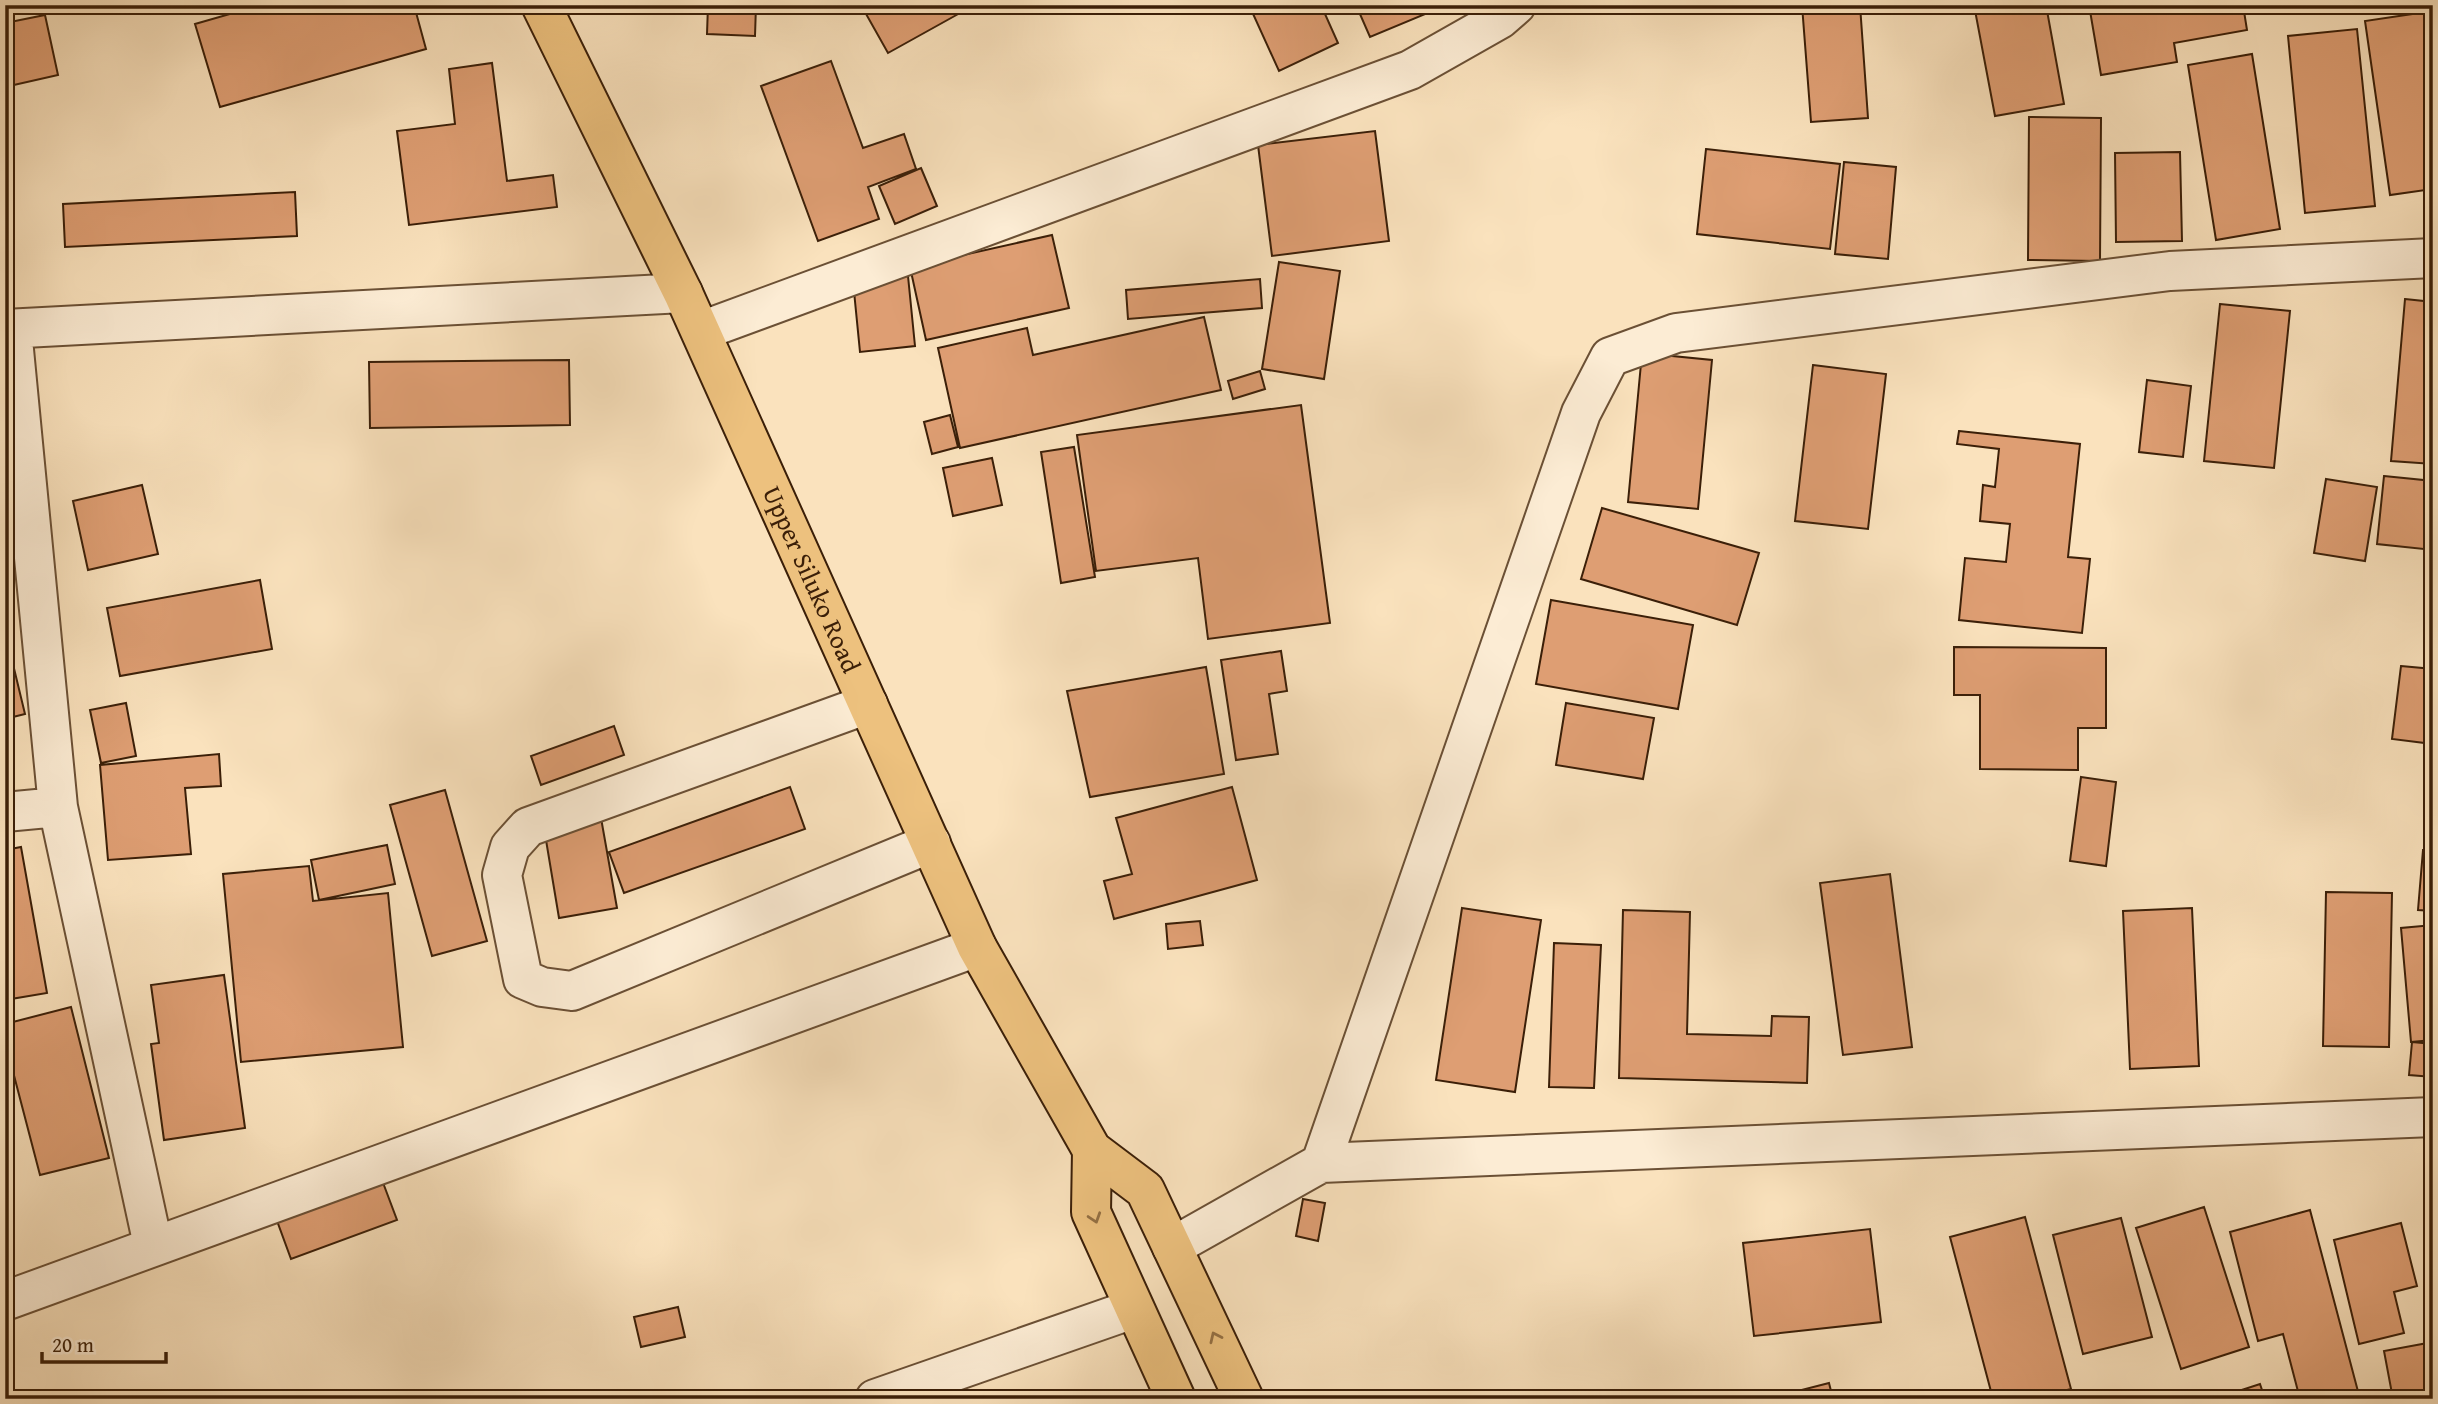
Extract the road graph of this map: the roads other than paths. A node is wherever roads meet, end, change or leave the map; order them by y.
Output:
1 (541, 5) edge
2 (1516, 5) edge
3 (2433, 258) edge
4 (683, 293) junction
5 (9, 329) edge
6 (701, 331) junction
7 (868, 704) junction
8 (58, 807) junction
9 (5, 812) edge
10 (931, 843) junction
11 (977, 947) junction
12 (2433, 1117) edge
13 (1092, 1150) junction
14 (1321, 1163) junction
15 (153, 1245) junction
16 (1172, 1247) junction
17 (5, 1301) edge
18 (1133, 1309) junction
19 (875, 1399) edge
20 (1177, 1399) edge
21 (1244, 1399) edge

1 - 4 main road, Upper Siluko Road
2 - 6 street
3 - 14 street
4 - 5 street
4 - 6 main road, Upper Siluko Road
5 - 8 street
6 - 7 main road, Upper Siluko Road
7 - 10 main road, Upper Siluko Road
7 - 10 street
8 - 9 street
8 - 15 street
10 - 11 main road, Upper Siluko Road
11 - 13 main road, Upper Siluko Road
11 - 15 street
12 - 14 street
13 - 16 main road, Upper Siluko Road
13 -> 18 main road
14 - 16 street
15 - 17 street
21 -> 16 main road, Upper Siluko Road
18 - 19 street
18 - 20 main road

